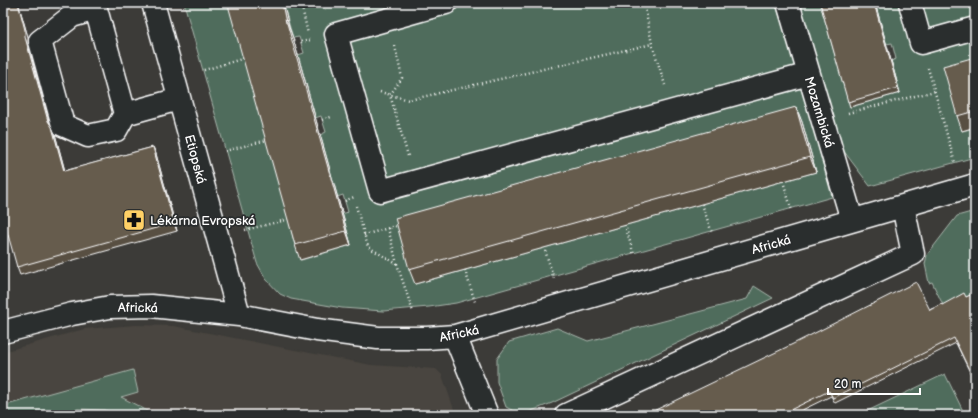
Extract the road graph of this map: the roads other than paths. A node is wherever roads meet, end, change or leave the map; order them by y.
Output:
1 (153, 3) edge
2 (446, 3) edge
3 (788, 3) edge
4 (910, 3) edge
5 (975, 28) edge
6 (809, 74) junction
7 (180, 99) junction
8 (125, 114) junction
9 (969, 187) edge
10 (903, 206) junction
11 (852, 220) junction
12 (239, 315) junction
13 (3, 332) edge
14 (455, 336) junction
15 (487, 415) edge
16 (566, 415) edge

1 - 7 street, Etiopská
2 - 6 street
3 - 6 street, Mozambická
4 - 5 street
6 - 11 street, Mozambická
7 - 8 street
7 - 12 street, Etiopská
8 - 8 street
9 - 10 street, Africká
10 - 11 street, Africká
10 - 16 street
11 - 14 street, Africká
12 - 13 street, Africká
12 - 14 street, Africká
14 - 15 street

